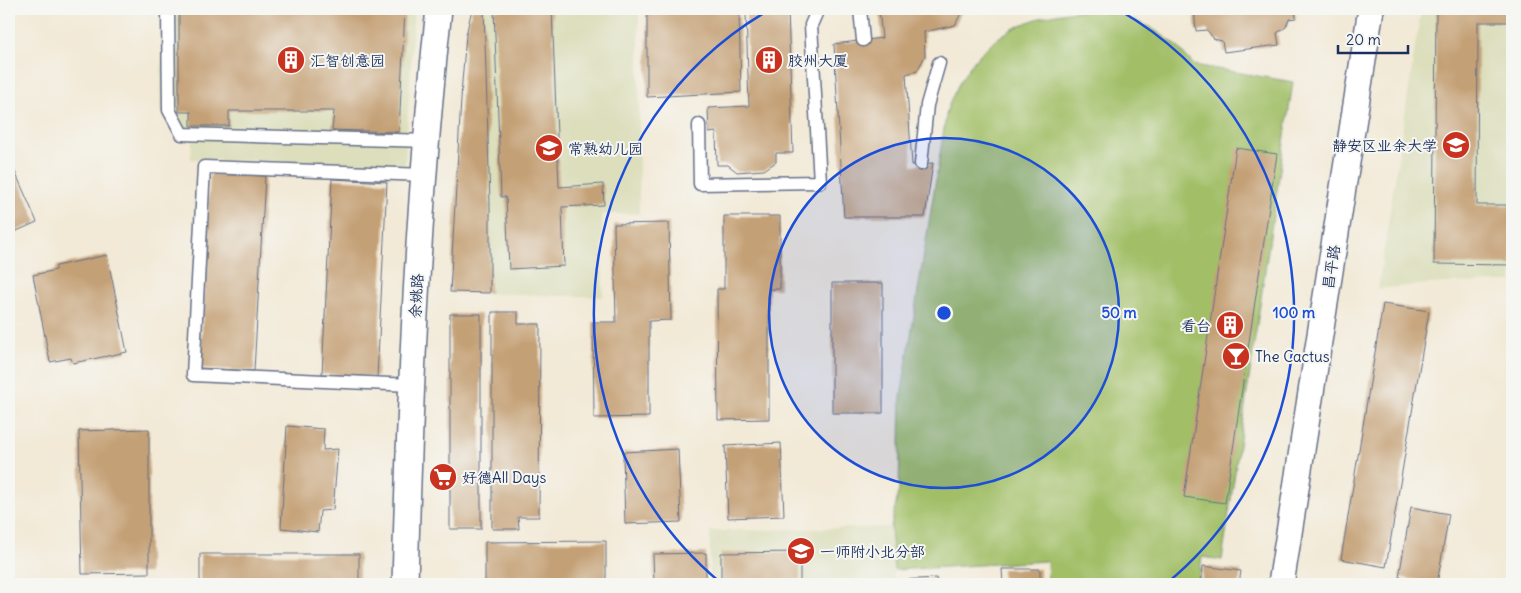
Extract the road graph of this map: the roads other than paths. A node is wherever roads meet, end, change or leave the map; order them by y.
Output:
1 (168, 9) edge
2 (439, 9) edge
3 (818, 9) edge
4 (860, 9) edge
5 (1371, 9) edge
6 (863, 40) dead end
7 (939, 63) dead end
8 (699, 126) dead end
9 (428, 141) junction
10 (922, 164) dead end
11 (425, 175) junction
12 (411, 386) junction
13 (405, 584) edge
14 (1281, 584) edge

1 - 9 lane
2 - 9 street, 余姚路
3 - 8 lane
4 - 6 lane
5 - 14 street, 昌平路
7 - 10 lane
9 - 11 street, 余姚路
11 - 12 street, 余姚路
11 - 12 lane
12 - 13 street, 余姚路

